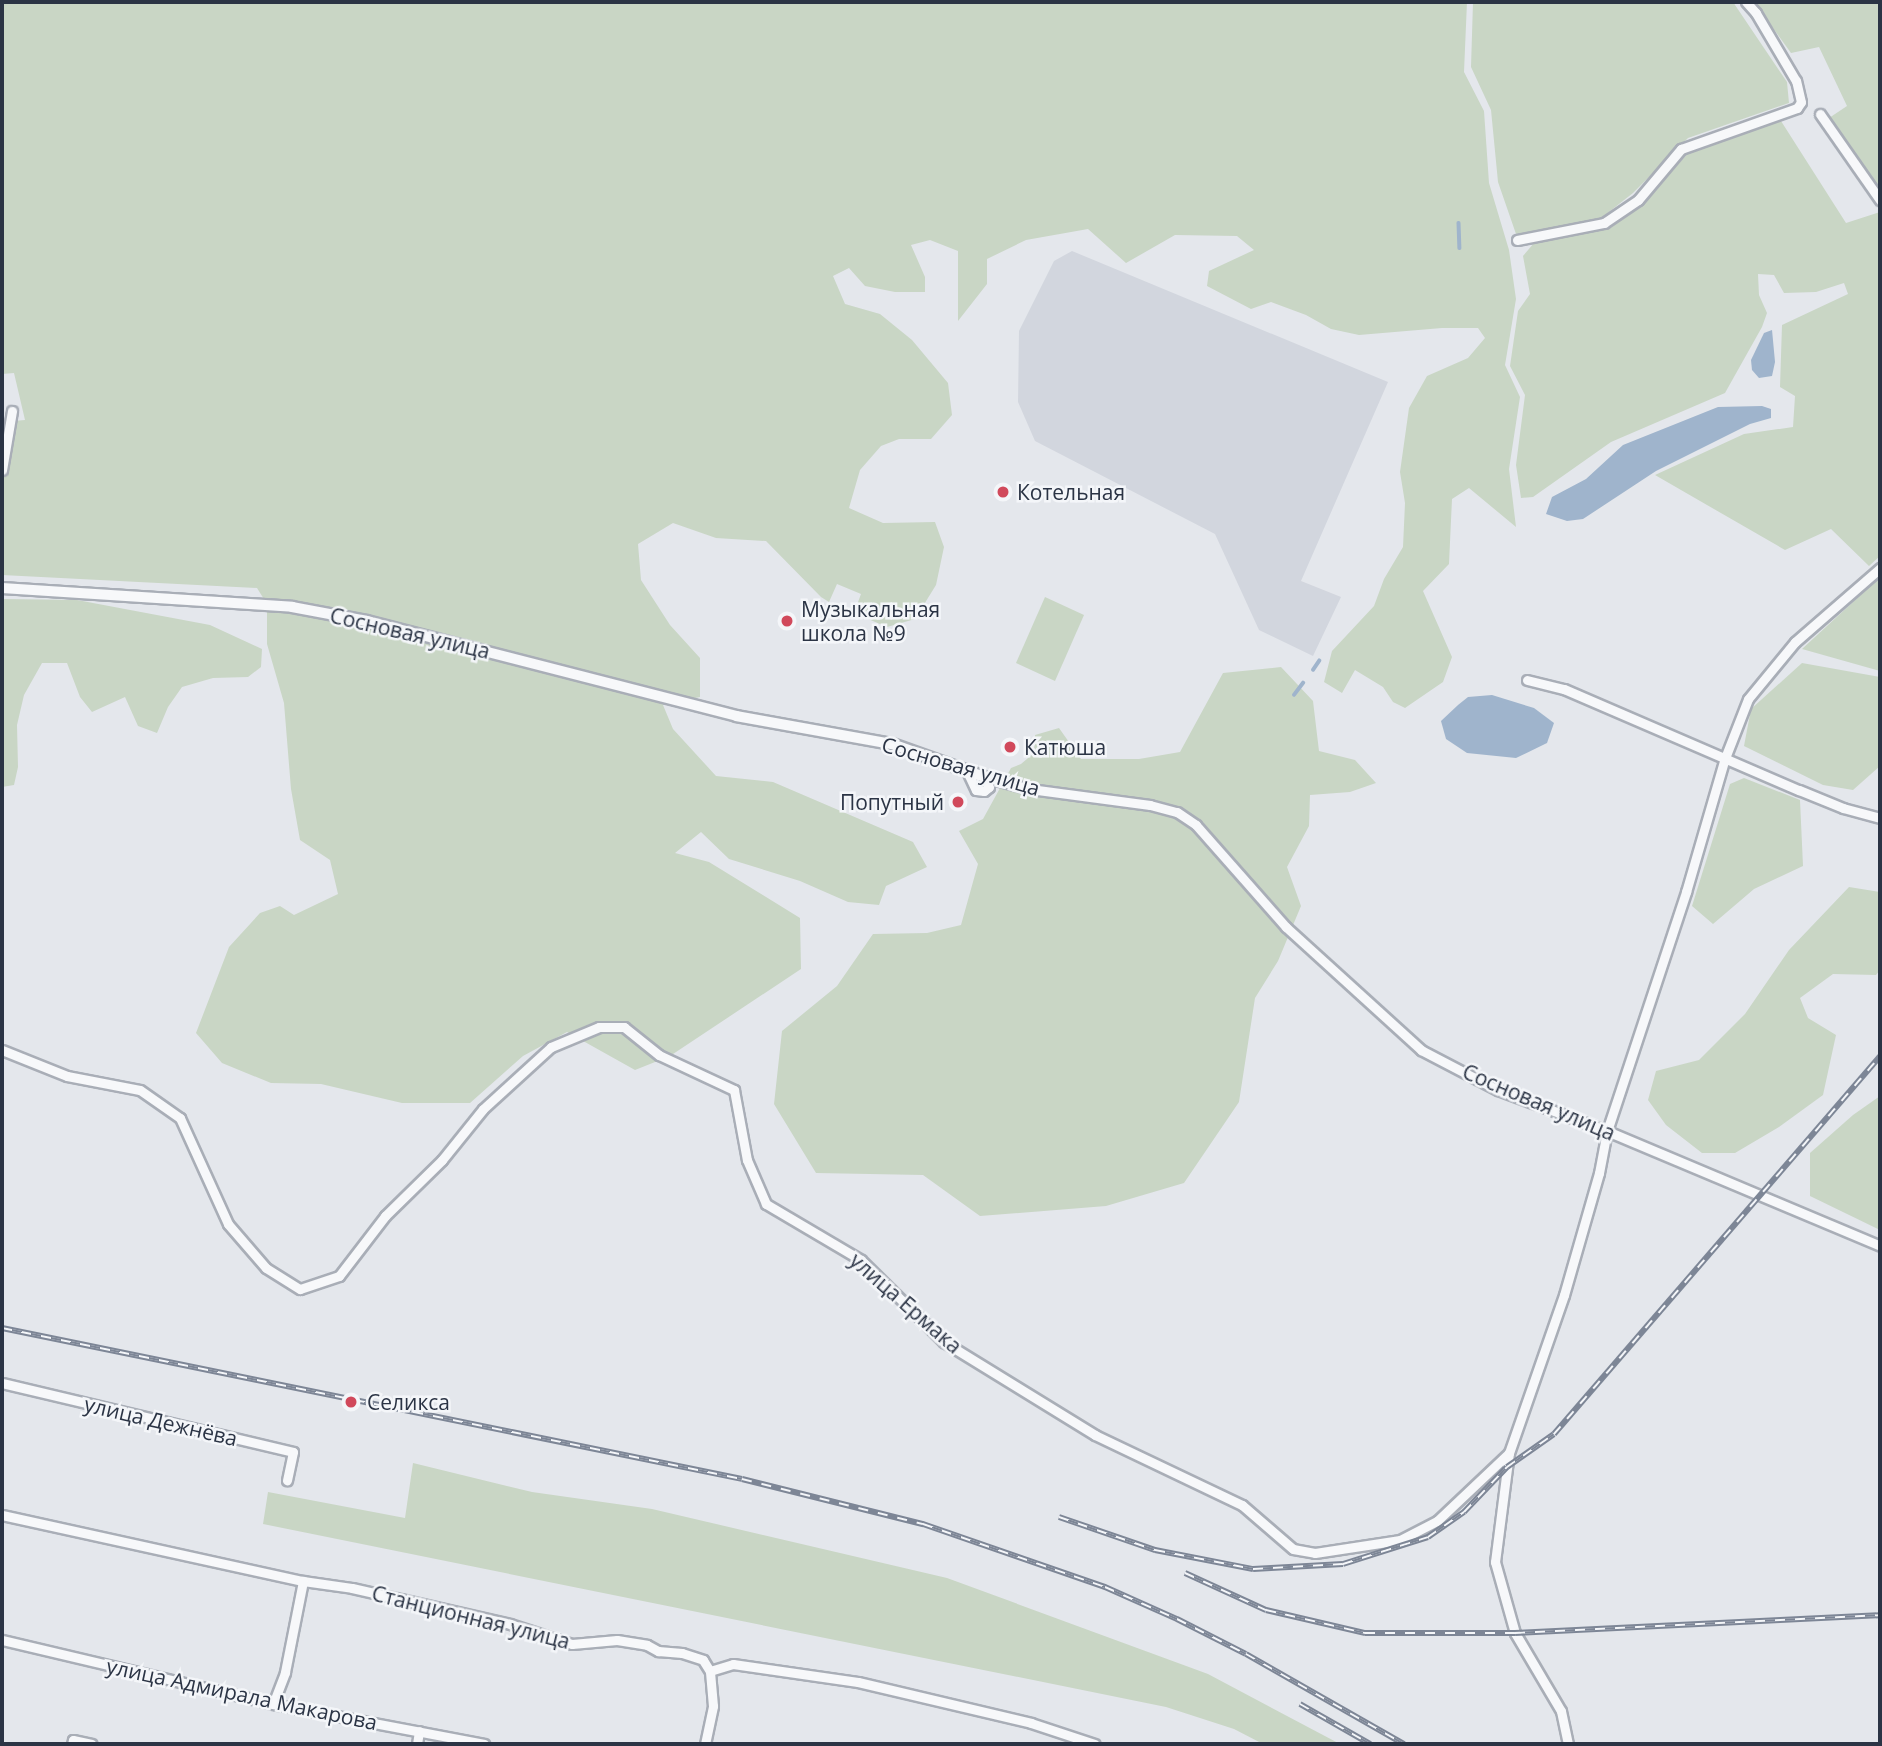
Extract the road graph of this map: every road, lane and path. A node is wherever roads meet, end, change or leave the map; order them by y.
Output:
1 (1745, 2) edge
2 (1819, 114) dead end
3 (1880, 200) edge
4 (1517, 240) dead end
5 (12, 411) dead end
6 (2, 470) edge
7 (1880, 568) edge
8 (2, 588) edge
9 (1527, 680) dead end
10 (1725, 758) junction
11 (984, 776) joint
12 (1880, 818) edge
13 (2, 1050) edge
14 (1607, 1131) junction
15 (1880, 1246) edge
16 (2, 1383) edge
17 (1509, 1452) junction
18 (287, 1480) dead end
19 (2, 1515) edge
20 (303, 1581) junction
21 (2, 1640) edge
22 (710, 1671) junction
23 (273, 1704) junction
24 (419, 1731) junction
25 (72, 1744) edge
26 (92, 1744) edge
27 (417, 1744) edge
28 (484, 1744) edge
29 (705, 1744) edge
30 (1095, 1744) edge
31 (1568, 1744) edge

1 - 4 street
2 - 3 street
5 - 6 street
7 - 10 street
8 - 11 street, Сосновая улица
9 - 10 street
10 - 12 street
10 - 14 street
11 - 14 street, Сосновая улица
13 - 17 street, улица Ермака
14 - 15 street, Сосновая улица
14 - 17 street
16 - 18 street, улица Дежнёва
17 - 31 street
19 - 20 street, Станционная улица
20 - 22 street, Станционная улица
20 - 23 street
21 - 23 street, улица Адмирала Макарова
22 - 29 street
22 - 30 street
23 - 24 street, улица Адмирала Макарова
24 - 27 street
24 - 28 street, улица Адмирала Макарова
25 - 26 street

